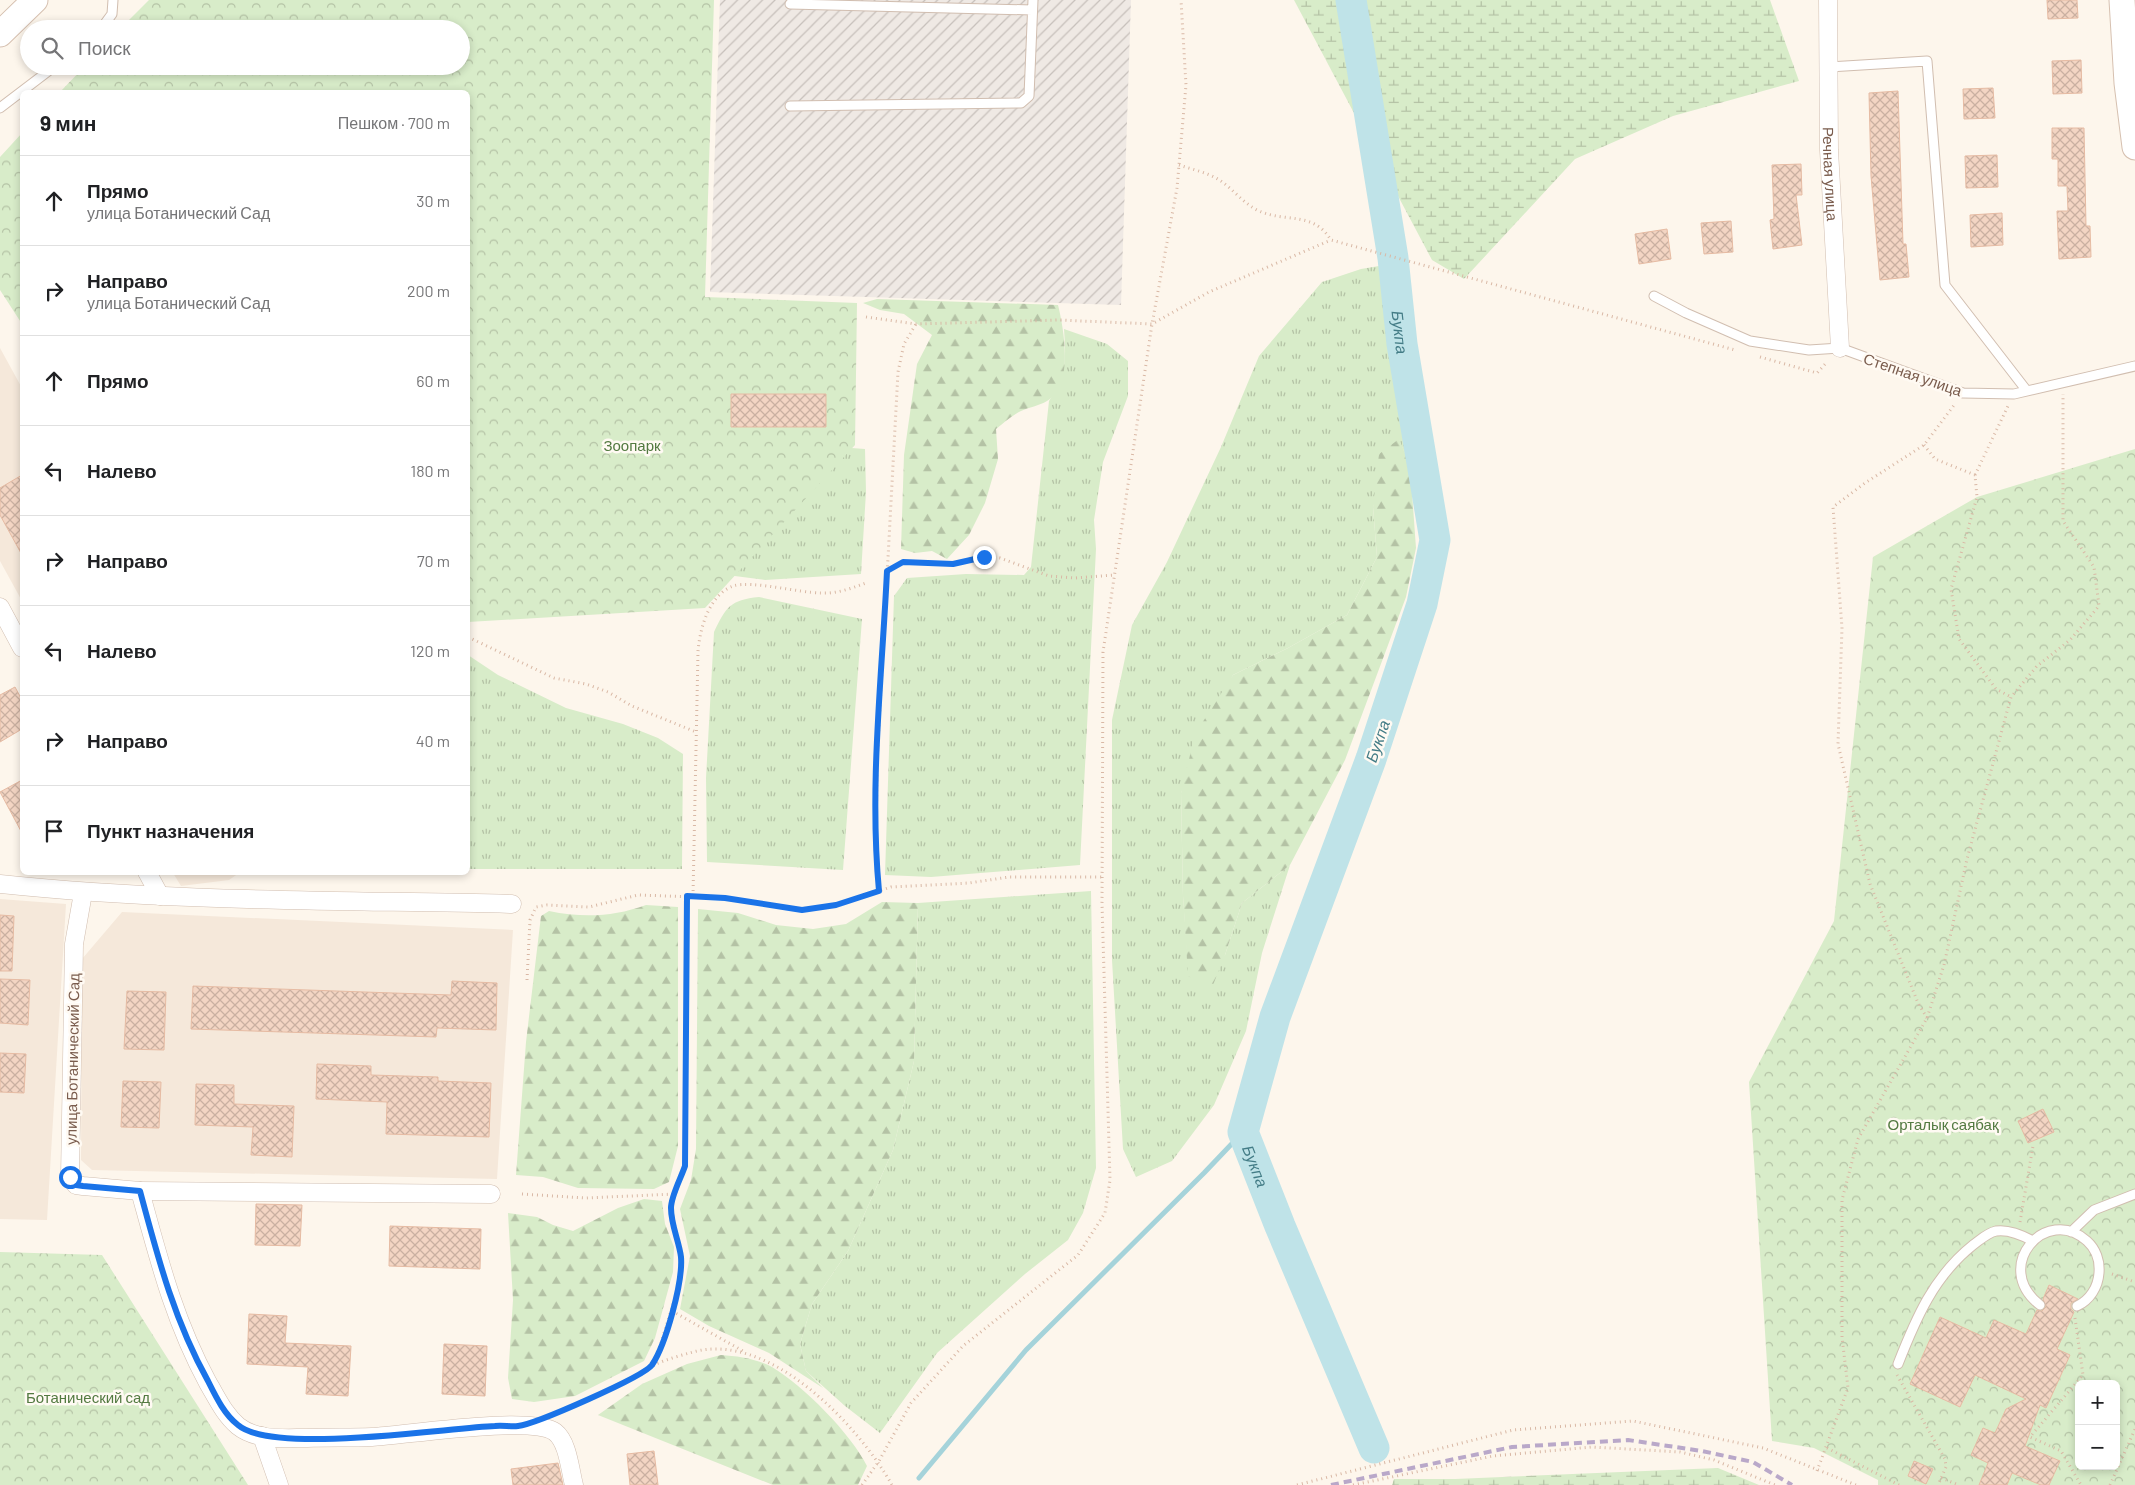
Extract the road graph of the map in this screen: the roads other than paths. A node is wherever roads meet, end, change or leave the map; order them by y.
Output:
1 (35, 0) edge
2 (114, 0) edge
3 (1033, 0) edge
4 (1828, 0) edge
5 (2122, 0) edge
6 (790, 4) dead end
7 (1032, 10) junction
8 (108, 20) edge
9 (0, 34) edge
10 (1829, 67) junction
11 (43, 75) edge
12 (24, 90) edge
13 (20, 93) edge
14 (790, 106) dead end
15 (0, 108) edge
16 (2135, 147) edge
17 (1654, 296) dead end
18 (1840, 348) junction
19 (2135, 366) edge
20 (2027, 391) junction
21 (0, 607) edge
22 (20, 644) edge
23 (149, 875) edge
24 (0, 884) edge
25 (83, 893) junction
26 (160, 896) junction
27 (512, 904) dead end
28 (140, 1191) junction
29 (491, 1194) dead end
30 (2135, 1194) edge
31 (2071, 1232) junction
32 (2033, 1241) junction
33 (2040, 1305) dead end
34 (2077, 1306) dead end
35 (1898, 1364) road end
36 (262, 1436) junction
37 (279, 1485) edge
38 (574, 1485) edge

1 - 9 main road
2 - 8 lane
3 - 7 lane
4 - 10 street, Речная улица
5 - 16 main road
6 - 7 lane
7 - 14 lane
10 - 18 street, Речная улица
10 - 20 lane
11 - 12 lane
13 - 15 lane
17 - 18 lane
18 - 20 lane, Степная улица
19 - 20 lane, Степная улица
21 - 22 street
23 - 26 street
24 - 25 street
25 - 26 street
25 - 28 street, улица Ботанический Сад
26 - 27 street
28 - 29 street, улица Ботанический Сад
28 - 36 street
30 - 31 lane
31 - 32 lane
31 - 34 lane
32 - 33 lane
32 - 35 lane
36 - 37 street
36 - 38 street

